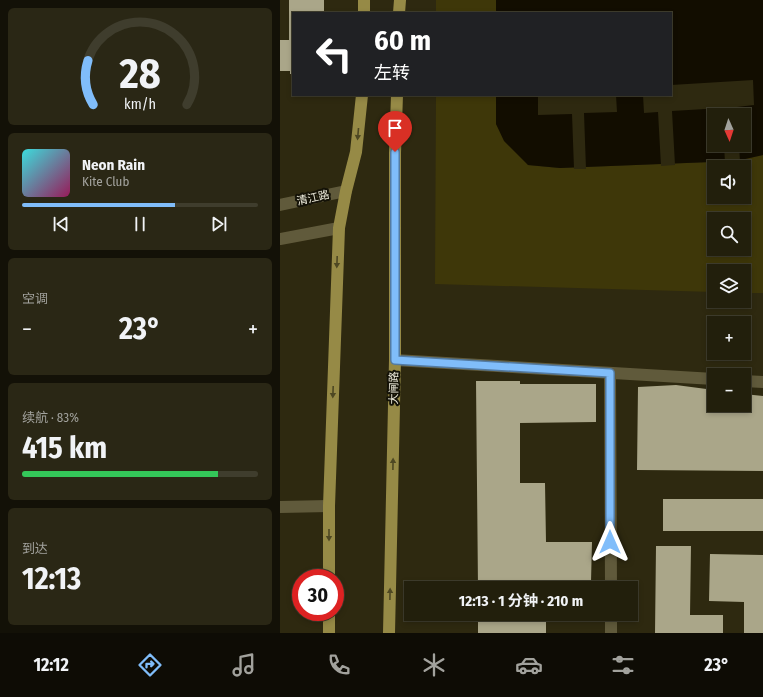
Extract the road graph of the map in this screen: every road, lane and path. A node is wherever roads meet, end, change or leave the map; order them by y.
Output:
1 (364, 0) edge
2 (400, 0) edge
3 (364, 12) edge
4 (399, 12) edge
5 (362, 96) edge
6 (397, 96) edge
7 (346, 191) junction
8 (280, 205) edge
9 (338, 228) junction
10 (280, 239) edge
11 (395, 360) junction
12 (610, 373) junction
13 (707, 379) edge
14 (751, 381) edge
15 (763, 382) edge
16 (329, 506) junction
17 (280, 507) edge
18 (329, 569) edge
19 (610, 581) edge
20 (330, 621) edge
21 (610, 621) edge
22 (330, 633) edge
23 (390, 633) edge
24 (610, 633) edge

1 - 3 main road
2 - 4 main road
5 -> 7 main road
6 - 11 main road, 大闸路
7 - 8 street, 清江路
7 - 9 main road
9 - 10 street
9 -> 16 main road
11 - 12 street
23 -> 11 main road, 大闸路
12 - 13 street
12 - 19 street
14 - 15 street
16 - 17 street
16 -> 18 main road
20 - 22 main road
21 - 24 street

